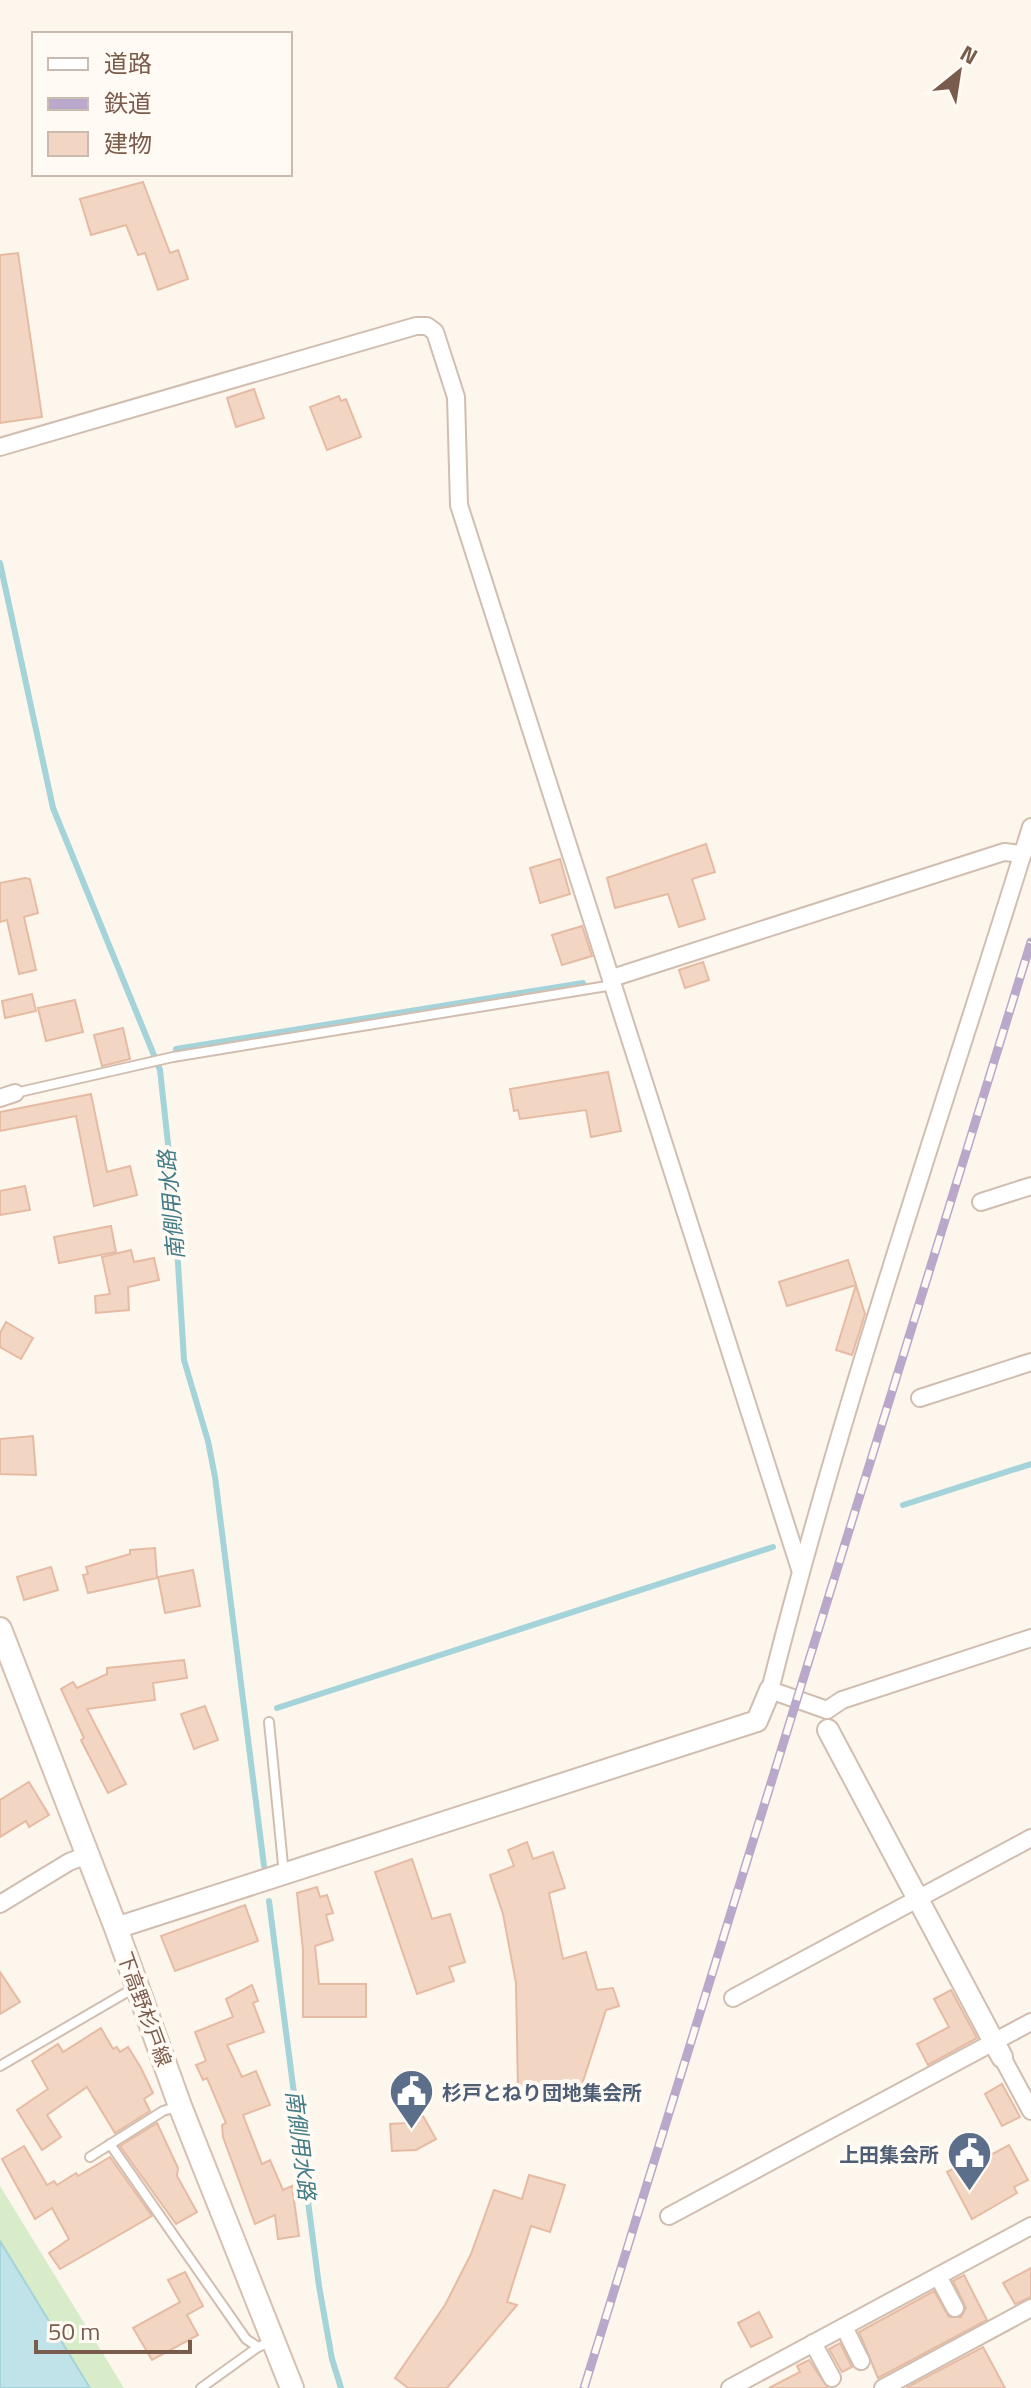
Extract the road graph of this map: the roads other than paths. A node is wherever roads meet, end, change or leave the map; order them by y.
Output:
1 (0, 447) edge
2 (1031, 827) edge
3 (1023, 854) junction
4 (612, 981) junction
5 (7, 1096) edge
6 (1031, 1186) edge
7 (981, 1202) dead end
8 (1031, 1362) edge
9 (920, 1398) dead end
10 (800, 1569) junction
11 (0, 1629) edge
12 (1031, 1638) edge
13 (770, 1690) junction
14 (828, 1720) junction
15 (269, 1722) dead end
16 (1031, 1838) edge
17 (87, 1855) junction
18 (284, 1875) junction
19 (917, 1899) junction
20 (0, 1904) edge
21 (116, 1928) junction
22 (136, 1988) junction
23 (733, 1998) dead end
24 (1031, 2022) edge
25 (998, 2049) junction
26 (0, 2066) edge
27 (180, 2106) junction
28 (1031, 2111) edge
29 (110, 2144) junction
30 (90, 2157) dead end
31 (669, 2216) dead end
32 (1031, 2226) edge
33 (938, 2276) junction
34 (955, 2308) dead end
35 (1031, 2308) edge
36 (844, 2327) junction
37 (813, 2343) junction
38 (265, 2344) junction
39 (861, 2361) dead end
40 (832, 2378) dead end
41 (201, 2388) edge
42 (292, 2388) edge
43 (730, 2388) edge
44 (883, 2388) edge

1 - 4 street
2 - 3 street
3 - 4 street
3 - 10 street
4 - 5 lane
4 - 10 street
6 - 7 street
8 - 9 street
10 - 13 street
11 - 17 main road, 下高野杉戸線
12 - 14 street
13 - 14 street
13 - 18 street
14 - 19 street
15 - 18 lane
16 - 19 street
17 - 20 street
17 - 21 main road, 下高野杉戸線
18 - 21 street
19 - 23 street
19 - 25 street
21 - 22 main road, 下高野杉戸線
22 - 26 lane
22 - 27 main road, 下高野杉戸線
24 - 25 street
25 - 28 street
25 - 31 street
27 - 29 lane
27 - 38 main road, 下高野杉戸線
29 - 30 lane
29 - 38 lane
32 - 33 street
33 - 34 street
33 - 36 street
35 - 44 street
36 - 37 street
36 - 39 street
37 - 40 street
37 - 43 street
38 - 41 lane
38 - 42 main road, 下高野杉戸線

